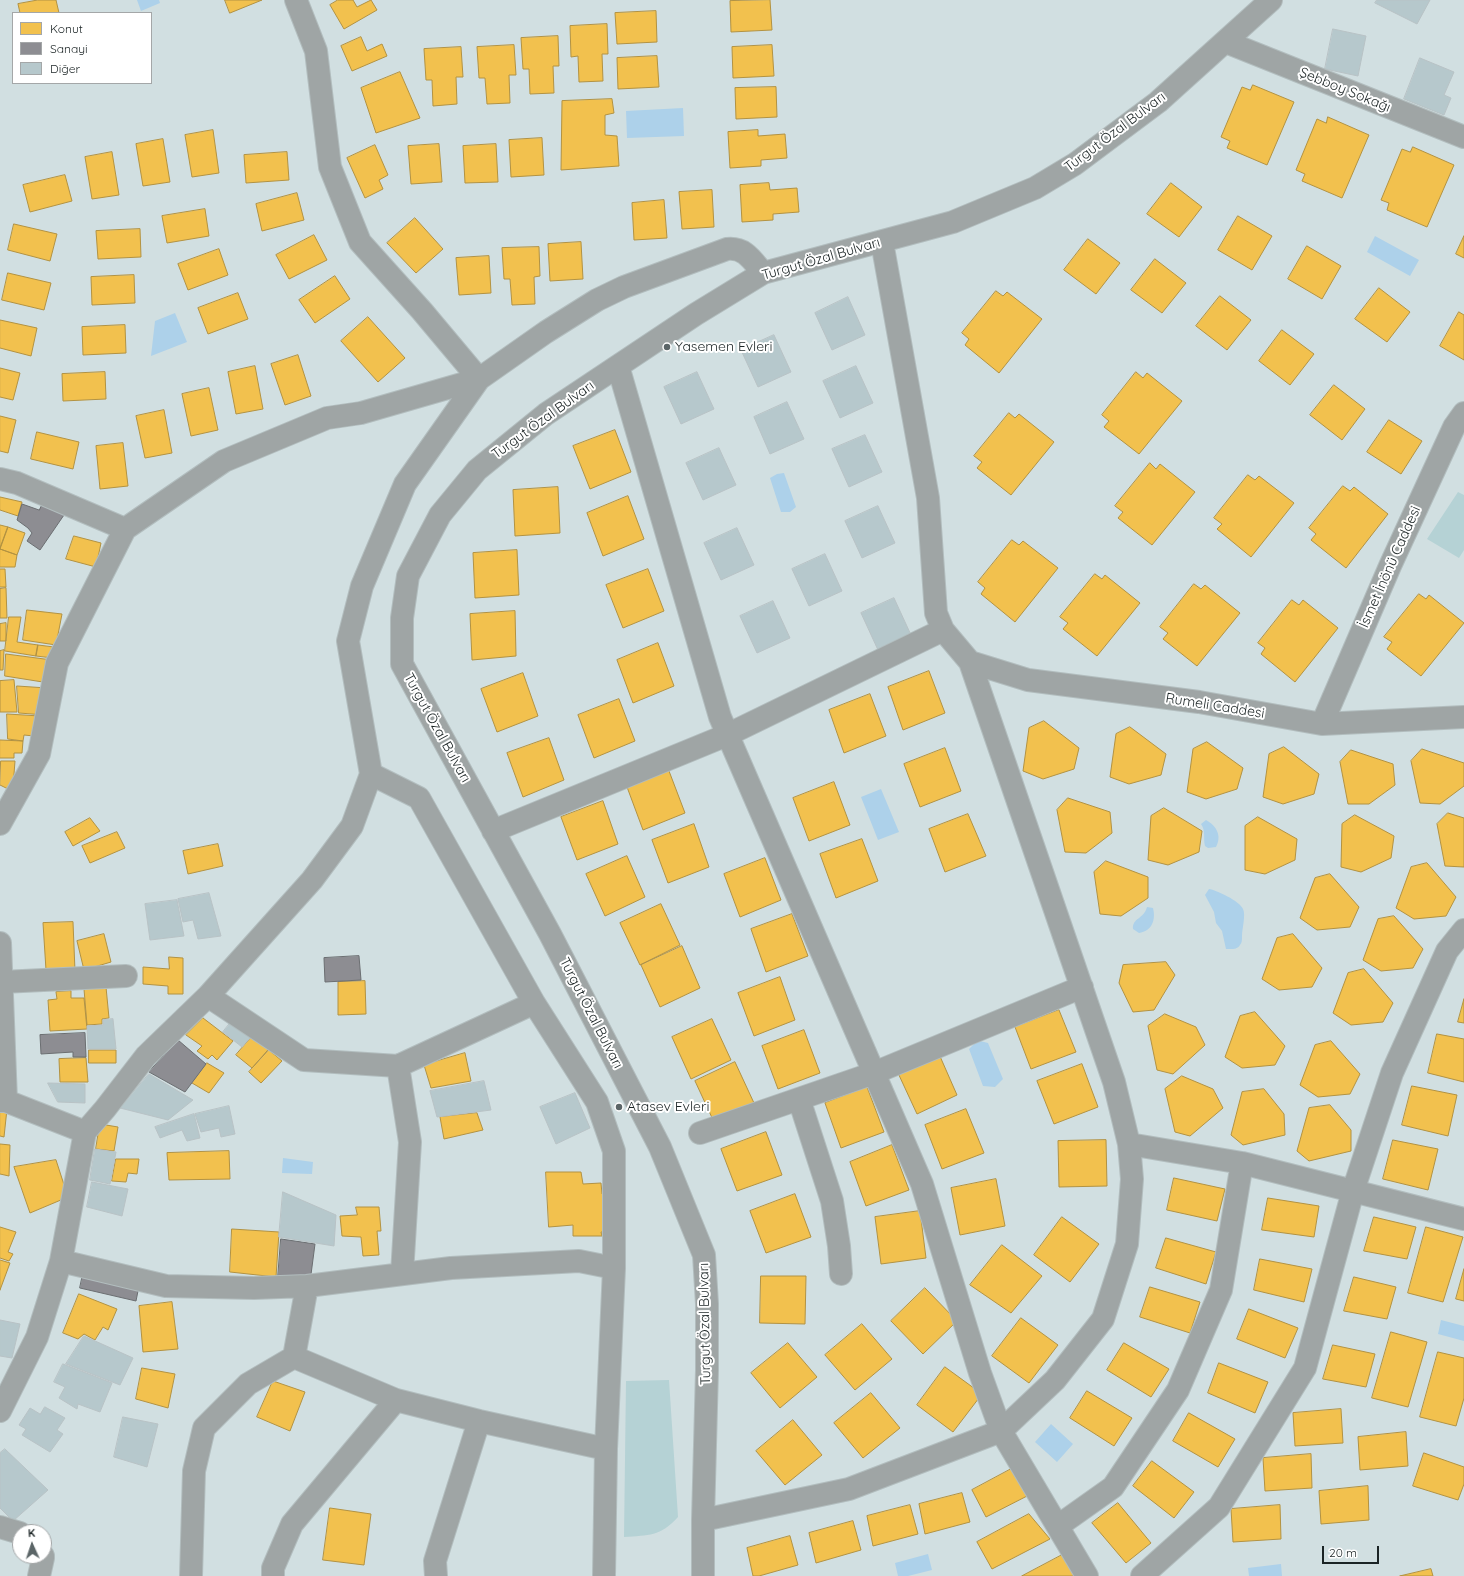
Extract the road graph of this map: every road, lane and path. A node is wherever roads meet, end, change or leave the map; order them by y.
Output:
1 (296, 0) edge
2 (1271, 0) edge
3 (1226, 42) junction
4 (1464, 138) edge
5 (882, 242) junction
6 (763, 273) junction
7 (618, 366) junction
8 (479, 379) junction
9 (1464, 413) edge
10 (0, 479) edge
11 (125, 529) junction
12 (943, 630) junction
13 (970, 662) junction
14 (1464, 717) edge
15 (1322, 724) junction
16 (727, 735) junction
17 (371, 774) junction
18 (0, 824) edge
19 (493, 830) junction
20 (1464, 930) edge
21 (0, 953) edge
22 (126, 976) dead end
23 (2, 982) junction
24 (1082, 987) junction
25 (208, 996) junction
26 (534, 1003) junction
27 (398, 1066) junction
28 (874, 1073) junction
29 (799, 1099) junction
30 (3, 1101) edge
31 (85, 1132) junction
32 (700, 1134) dead end
33 (1128, 1144) junction
34 (1242, 1163) junction
35 (1353, 1190) junction
36 (1464, 1219) edge
37 (61, 1261) junction
38 (614, 1268) junction
39 (402, 1274) junction
40 (841, 1274) dead end
41 (307, 1286) junction
42 (294, 1357) junction
43 (396, 1400) junction
44 (0, 1411) edge
45 (479, 1421) junction
46 (1001, 1431) junction
47 (606, 1449) junction
48 (702, 1520) junction
49 (1058, 1526) junction
50 (0, 1527) edge
51 (12, 1531) edge
52 (42, 1564) edge
53 (39, 1576) edge
54 (191, 1576) edge
55 (273, 1576) edge
56 (436, 1576) edge
57 (604, 1576) edge
58 (703, 1576) edge
59 (1087, 1576) edge
60 (1142, 1576) edge

1 - 8 street
2 - 3 street, Turgut Özal Bulvarı
3 - 4 street, Şebboy Sokağı
3 - 5 street, Turgut Özal Bulvarı
5 - 6 street, Turgut Özal Bulvarı
5 - 12 street
6 - 7 street, Turgut Özal Bulvarı
6 - 8 street
7 - 16 street
7 - 19 street, Turgut Özal Bulvarı
8 - 11 street
8 - 17 street
9 - 15 street, İsmet İnönü Caddesi
10 - 11 street
11 - 18 street
12 - 13 street
12 - 16 street
13 - 15 street, Rumeli Caddesi
13 - 24 street
14 - 15 street, Rumeli Caddesi
16 - 19 street
16 - 28 street
17 - 25 street
17 - 26 street
19 - 48 street, Turgut Özal Bulvarı
20 - 35 street
21 - 23 street
22 - 23 street
23 - 30 street
24 - 28 street
24 - 33 street
25 - 27 street
25 - 31 street
26 - 27 street
26 - 38 street
27 - 39 street
28 - 29 street
28 - 46 street
29 - 32 street
29 - 40 street
30 - 31 street
31 - 37 street
33 - 34 street
33 - 46 street
34 - 35 street
34 - 49 street
35 - 36 street
35 - 60 street
37 - 41 street
37 - 44 street
38 - 39 street
38 - 47 street
39 - 41 street
41 - 42 street
42 - 43 street
42 - 54 street
43 - 45 street
43 - 55 street
45 - 47 street
45 - 56 street
46 - 48 street
46 - 49 street
47 - 57 street
48 - 58 street, Turgut Özal Bulvarı
49 - 59 street
50 - 51 street
52 - 53 street

